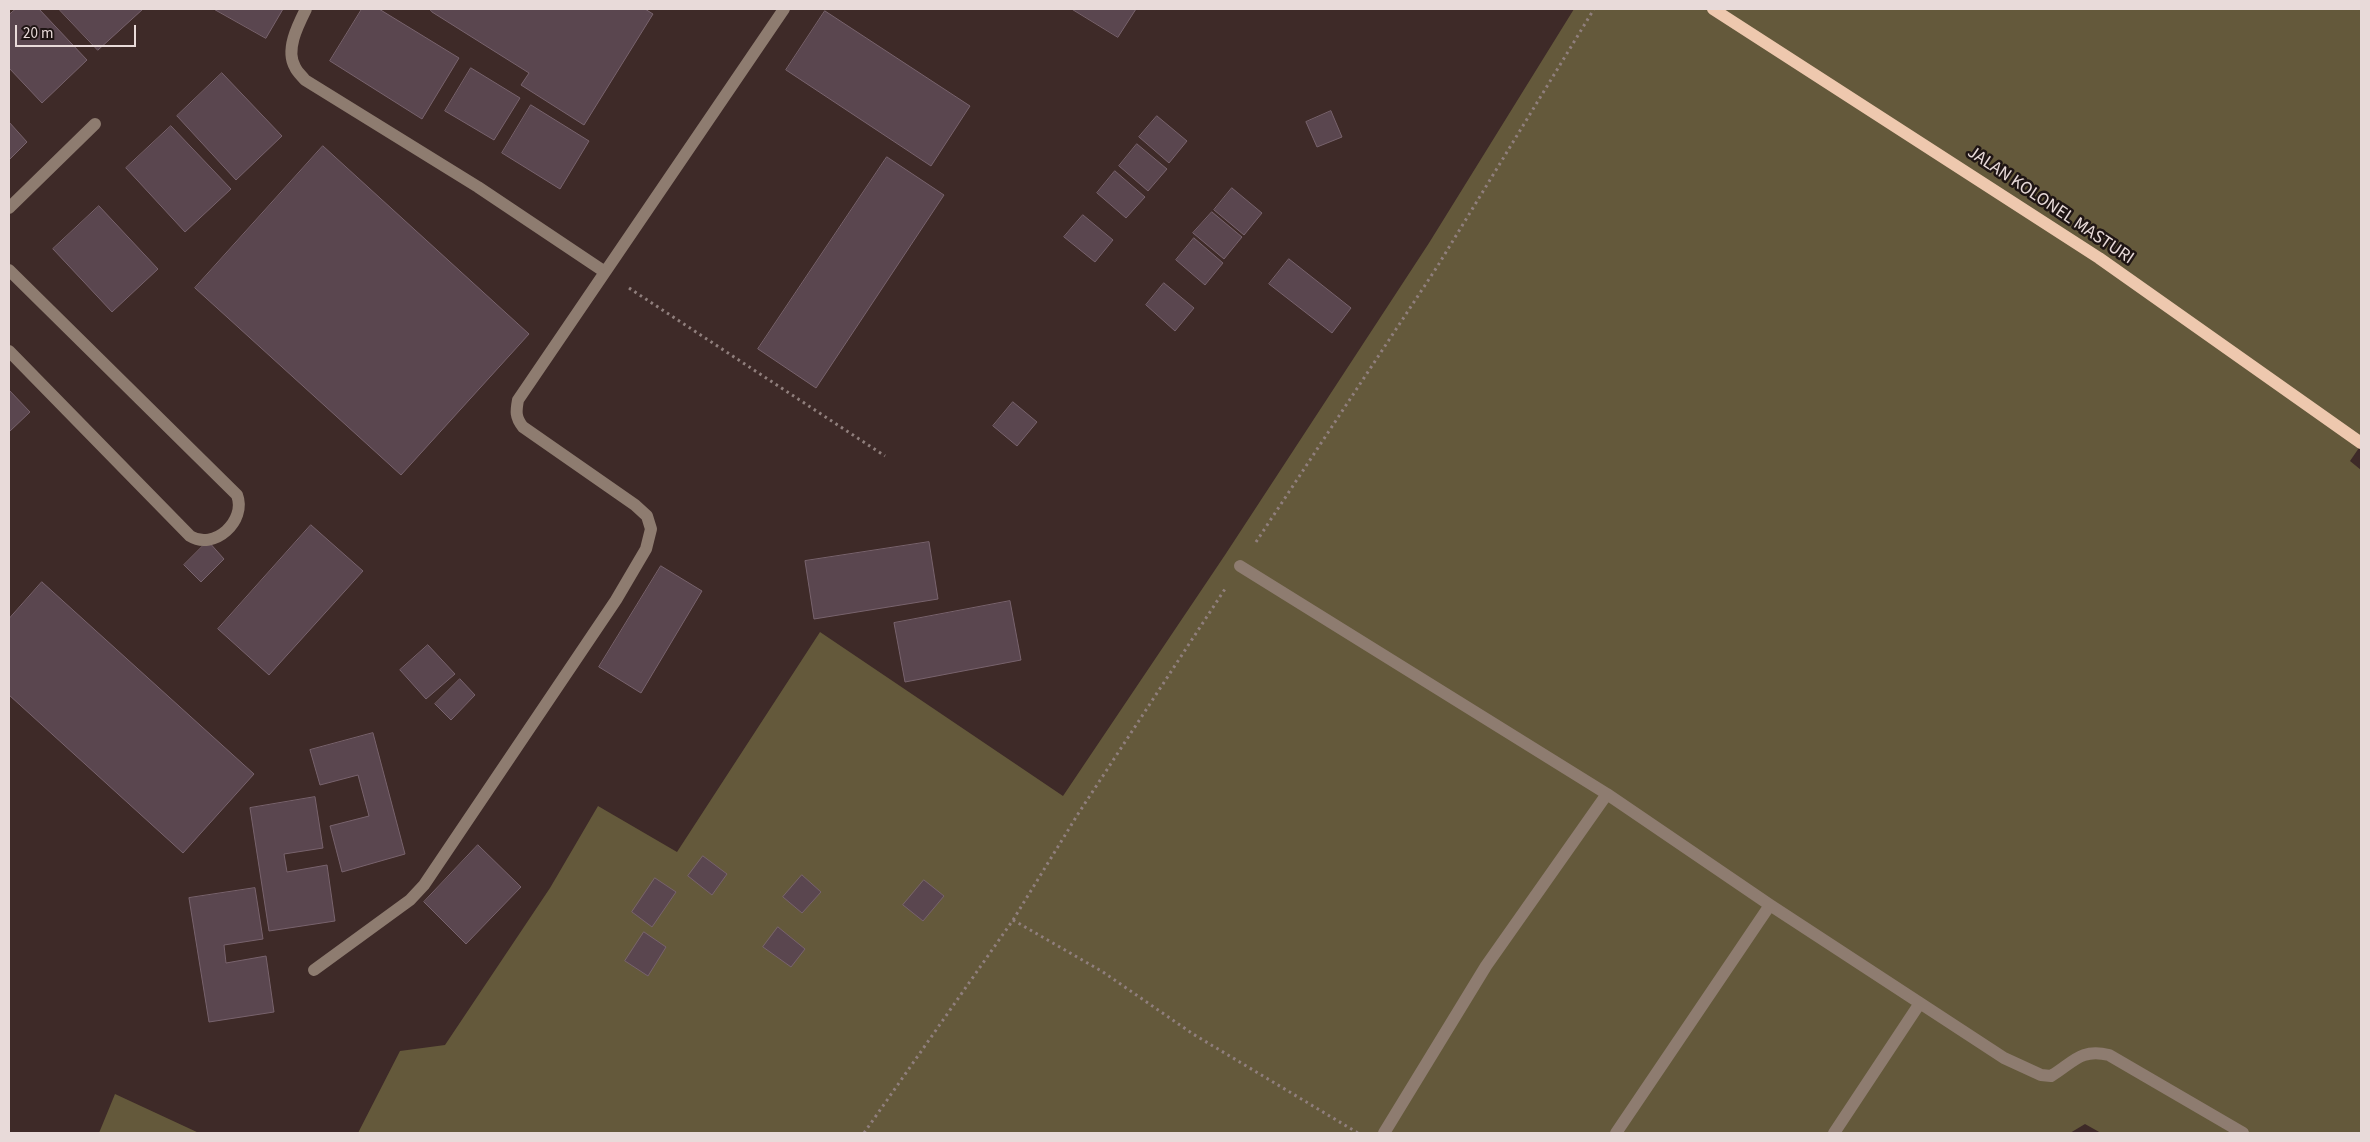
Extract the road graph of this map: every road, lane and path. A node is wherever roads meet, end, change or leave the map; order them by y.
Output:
1 (306, 9) edge
2 (784, 9) edge
3 (1713, 9) edge
4 (95, 124) dead end
5 (9, 208) edge
6 (9, 270) edge
7 (605, 272) junction
8 (9, 351) edge
9 (2361, 443) edge
10 (886, 456) dead end
11 (1240, 566) dead end
12 (1607, 794) junction
13 (1770, 905) junction
14 (1013, 920) dead end
15 (314, 970) dead end
16 (1920, 1004) junction
17 (1358, 1133) edge
18 (1384, 1133) edge
19 (1616, 1133) edge
20 (1834, 1133) edge
21 (2243, 1133) edge

1 - 7 street
2 - 7 street
3 - 9 main road, JALAN KOLONEL MASTURI
4 - 5 street
6 - 8 street
7 - 10 path
7 - 15 street
11 - 12 street
12 - 13 street
12 - 18 street
13 - 16 street
13 - 19 street
14 - 17 path
16 - 20 street
16 - 21 street

